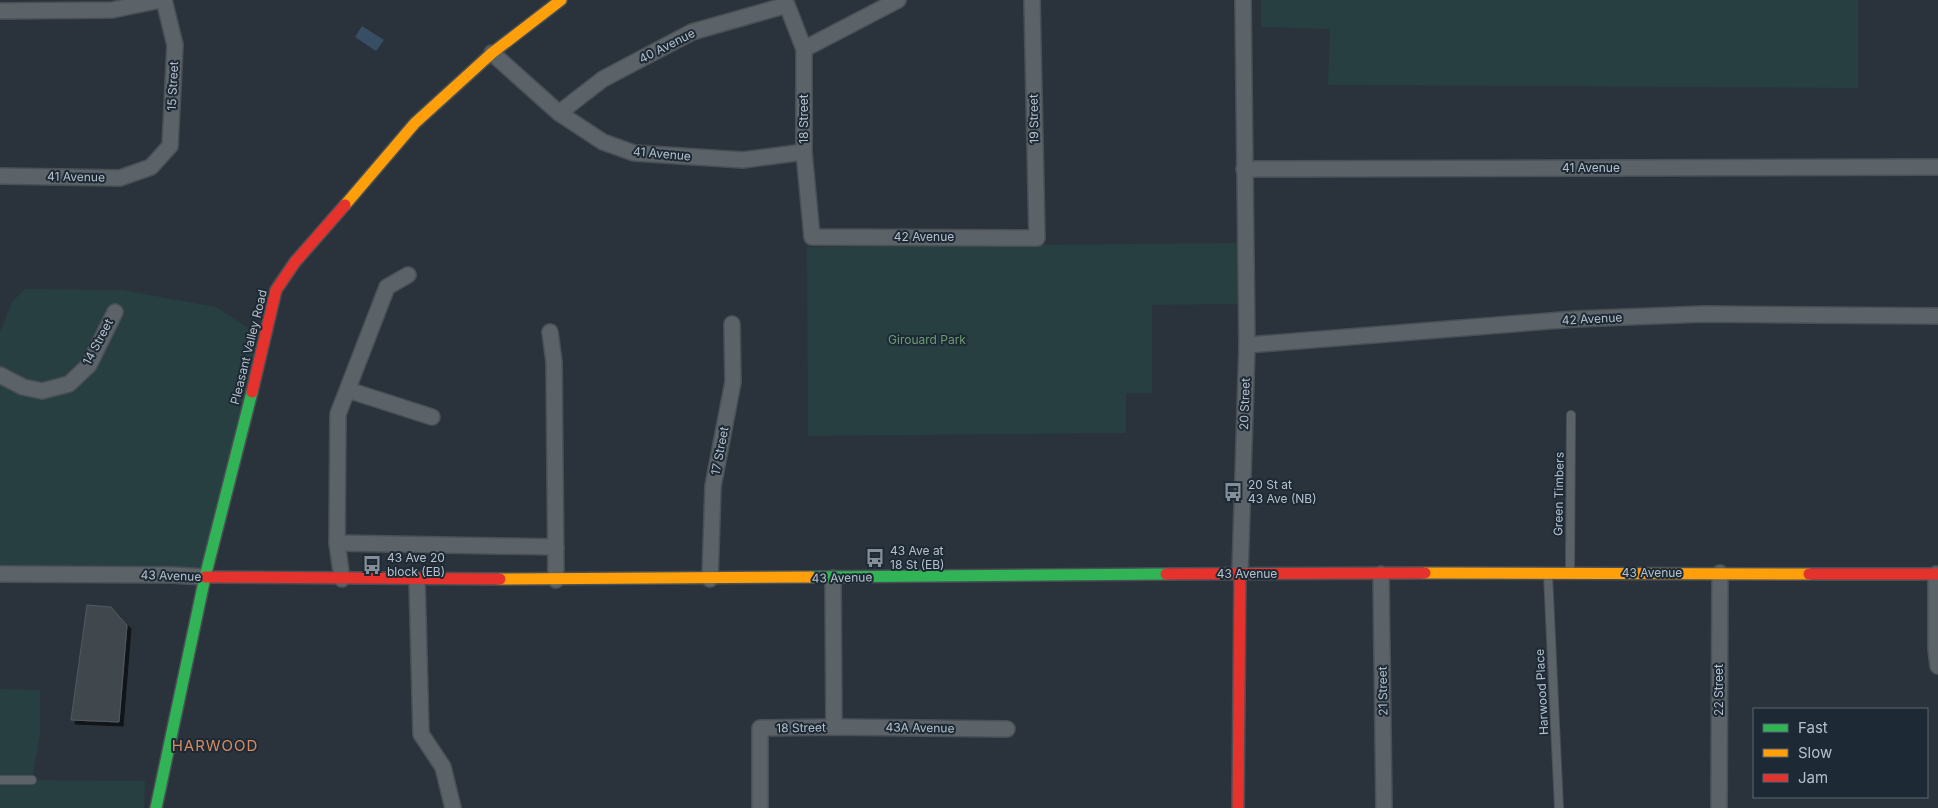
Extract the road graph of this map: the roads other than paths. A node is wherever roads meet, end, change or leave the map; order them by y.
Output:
1 (162, 0) edge
2 (561, 0) edge
3 (898, 0) edge
4 (1032, 0) edge
5 (1243, 0) edge
6 (786, 4) joint
7 (0, 11) edge
8 (804, 49) junction
9 (492, 53) junction
10 (559, 113) junction
11 (804, 152) junction
12 (151, 167) joint
13 (1938, 167) edge
14 (1244, 169) junction
15 (0, 176) edge
16 (812, 237) joint
17 (1036, 238) joint
18 (408, 274) dead end
19 (115, 312) dead end
20 (1938, 316) edge
21 (732, 324) dead end
22 (550, 332) dead end
23 (1247, 344) junction
24 (0, 376) edge
25 (348, 390) junction
26 (1571, 415) dead end
27 (432, 417) dead end
28 (338, 543) junction
29 (556, 547) junction
30 (1720, 573) junction
31 (0, 574) edge
32 (1240, 574) junction
33 (1381, 574) junction
34 (1570, 574) junction
35 (1937, 574) edge
36 (1548, 575) junction
37 (204, 577) junction
38 (833, 578) junction
39 (342, 579) junction
40 (710, 579) junction
41 (417, 580) junction
42 (556, 580) junction
43 (1938, 666) edge
44 (834, 727) junction
45 (1008, 729) dead end
46 (0, 780) edge
47 (32, 780) dead end
48 (156, 808) edge
49 (453, 808) edge
50 (760, 808) edge
51 (1238, 808) edge
52 (1384, 808) edge
53 (1559, 808) edge
54 (1719, 808) edge

1 - 7 street
1 - 12 street, 15 Street
2 - 9 street, Pleasant Valley Road
3 - 8 street
4 - 17 street, 19 Street
5 - 14 street, 20 Street
6 - 8 street, 18 Street
6 - 10 street, 40 Avenue
8 - 11 street, 18 Street
9 - 10 street, 41 Avenue
9 - 37 street, Pleasant Valley Road
10 - 11 street, 41 Avenue
11 - 16 street, 18 Street
12 - 15 street, 41 Avenue
13 - 14 street, 41 Avenue
14 - 23 street, 20 Street
16 - 17 street, 42 Avenue
18 - 25 street
19 - 24 street, 14 Street
20 - 23 street, 42 Avenue
21 - 40 street, 17 Street
22 - 29 street
23 - 32 street, 20 Street
25 - 27 street
25 - 28 street
26 - 34 lane, Green Timbers
28 - 29 street
28 - 39 street
29 - 42 street
30 - 34 street, 43 Avenue
30 - 35 street, 43 Avenue
30 - 54 street, 22 Street
31 - 37 street, 43 Avenue
32 - 33 street, 43 Avenue
32 - 38 street, 43 Avenue
32 - 51 street, 20 Street
33 - 36 street, 43 Avenue
33 - 52 street, 21 Street
34 - 36 street, 43 Avenue
35 - 43 street
36 - 53 lane, Harwood Place
37 - 39 street, 43 Avenue
37 - 48 street, Pleasant Valley Road
38 - 40 street, 43 Avenue
38 - 44 street, 18 Street
39 - 41 street, 43 Avenue
40 - 42 street, 43 Avenue
41 - 42 street, 43 Avenue
41 - 49 street
44 - 45 street, 43A Avenue
44 - 50 street, 18 Street
46 - 47 lane

